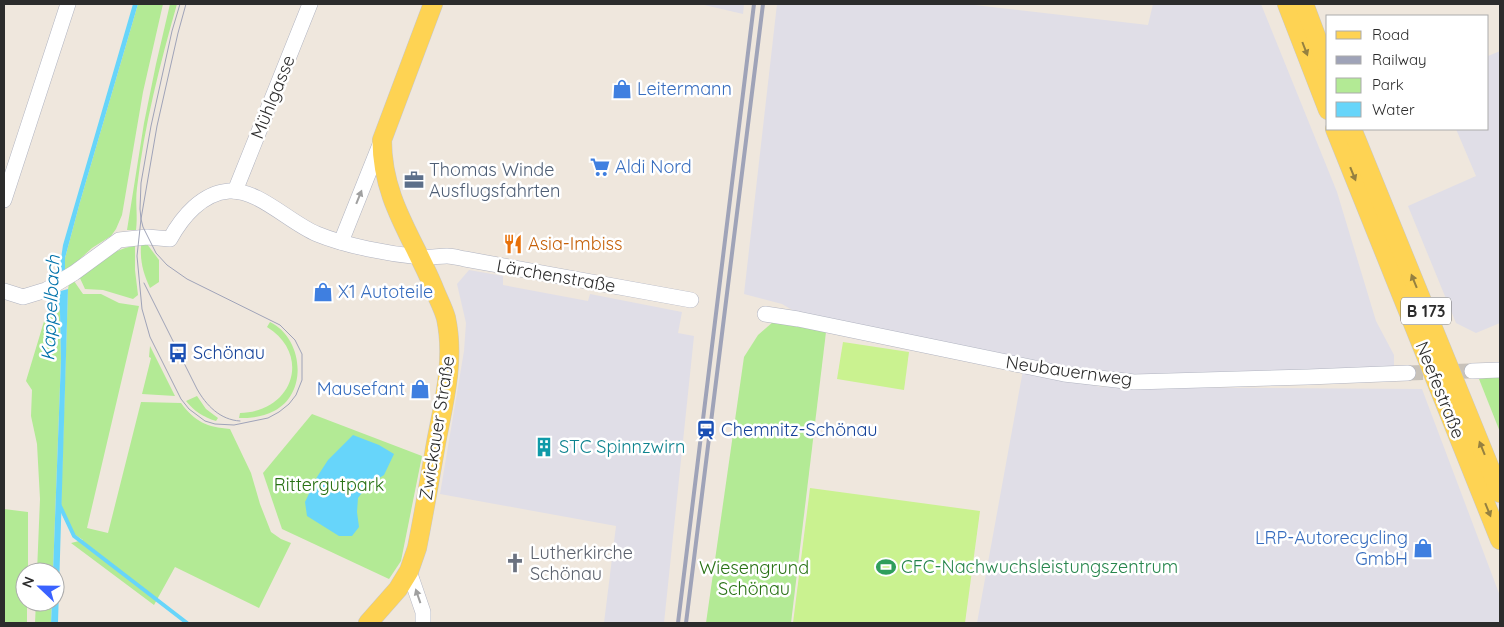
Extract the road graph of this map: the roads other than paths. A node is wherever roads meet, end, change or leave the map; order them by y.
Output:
1 (68, 4) edge
2 (310, 4) edge
3 (433, 4) edge
4 (1287, 4) edge
5 (1304, 4) edge
6 (1326, 63) edge
7 (1326, 105) edge
8 (1335, 130) edge
9 (1352, 130) edge
10 (382, 140) junction
11 (235, 191) junction
12 (4, 200) edge
13 (341, 242) junction
14 (421, 257) junction
15 (4, 291) edge
16 (691, 300) dead end
17 (765, 314) dead end
18 (1500, 370) edge
19 (1472, 371) tunnel mouth
20 (1408, 373) tunnel mouth
21 (1500, 493) edge
22 (1500, 540) edge
23 (409, 571) junction
24 (368, 623) edge
25 (423, 623) edge

1 - 12 street
2 - 11 street, Mühlgasse
3 - 10 main road, Zwickauer Straße
4 -> 7 main road
5 - 6 main road
8 -> 22 main road, Neefestraße / B 173
21 -> 9 main road, Neefestraße / B 173
13 -> 10 street, Zwickauer Straße
10 - 14 main road, Zwickauer Straße
11 - 13 street, Lärchenstraße
11 - 15 street
13 - 14 street, Lärchenstraße
14 - 16 street, Lärchenstraße
14 - 23 main road, Zwickauer Straße
17 - 20 street, Neubauernweg
18 - 19 street
23 - 24 main road, Zwickauer Straße
25 -> 23 street

